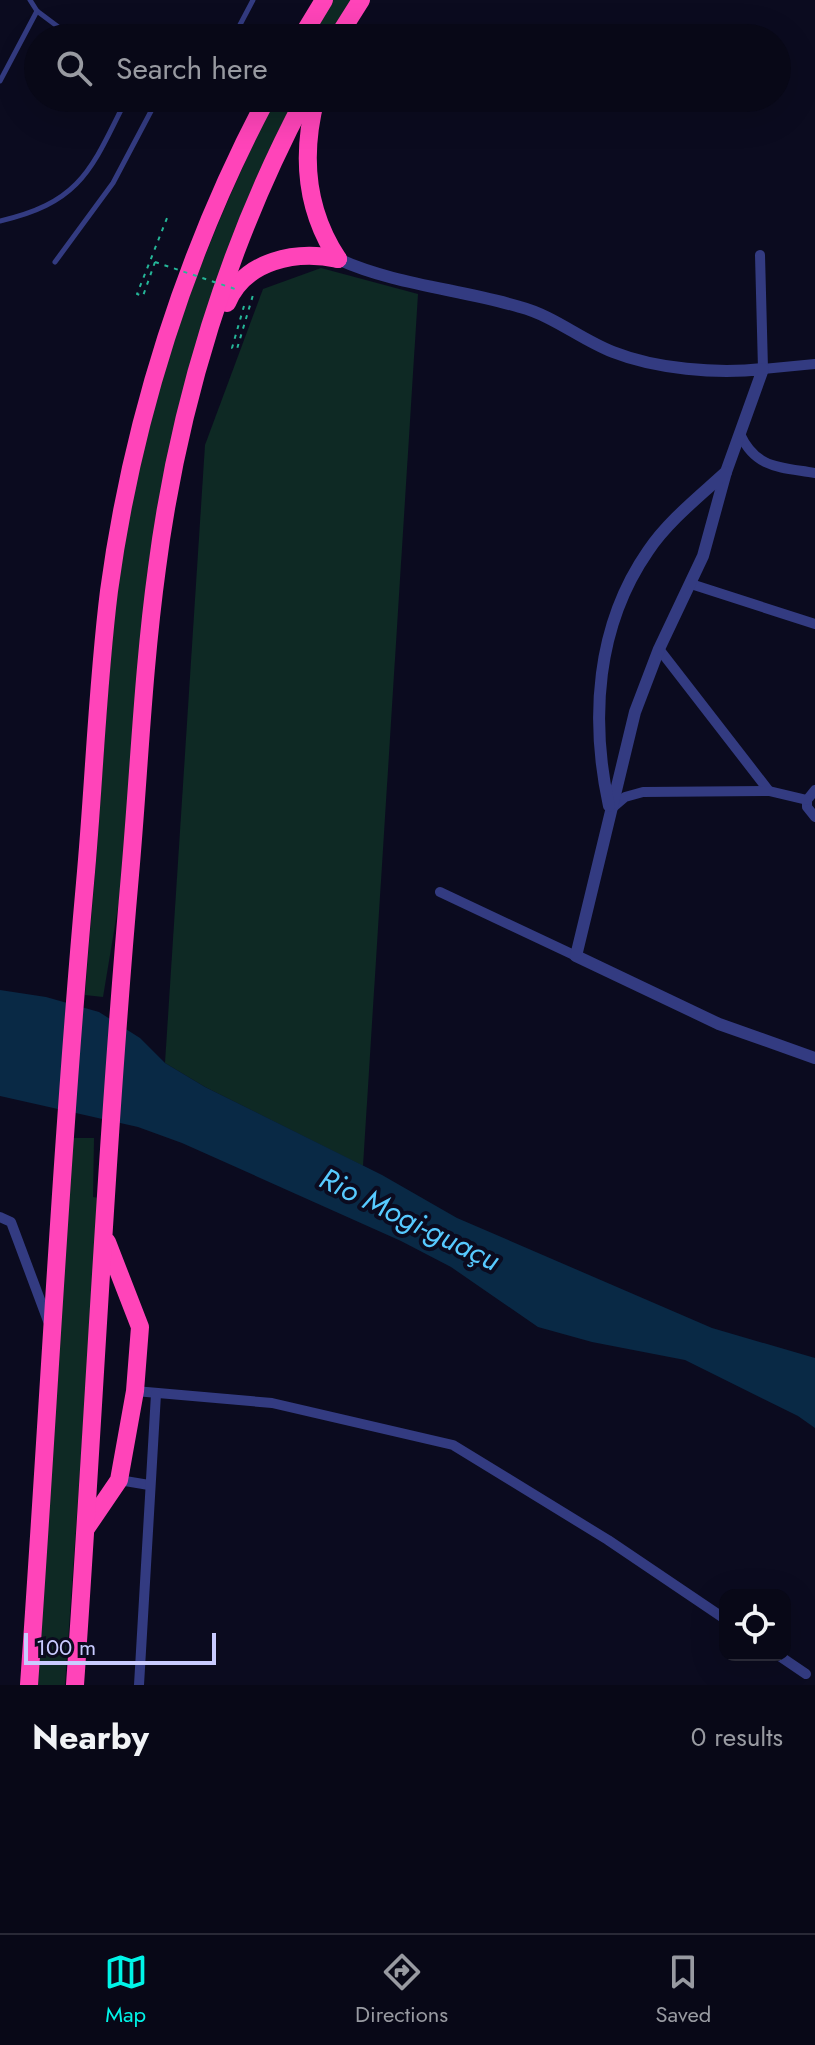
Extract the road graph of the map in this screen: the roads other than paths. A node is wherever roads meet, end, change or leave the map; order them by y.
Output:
1 (30, 0) edge
2 (253, 0) edge
3 (323, 0) edge
4 (361, 0) edge
5 (37, 11) junction
6 (30, 24) edge
7 (54, 24) edge
8 (240, 24) edge
9 (310, 24) edge
10 (346, 24) edge
11 (24, 36) edge
12 (0, 81) edge
13 (120, 112) edge
14 (151, 112) edge
15 (260, 112) edge
16 (298, 112) edge
17 (313, 112) edge
18 (0, 221) edge
19 (760, 255) dead end
20 (338, 259) junction
21 (55, 262) dead end
22 (815, 364) edge
23 (763, 369) junction
24 (193, 383) junction
25 (740, 434) junction
26 (726, 472) junction
27 (815, 473) edge
28 (691, 584) junction
29 (815, 624) edge
30 (659, 649) junction
31 (815, 790) edge
32 (769, 791) junction
33 (807, 800) junction
34 (610, 809) junction
35 (815, 817) edge
36 (440, 892) dead end
37 (576, 956) junction
38 (815, 1058) edge
39 (0, 1217) edge
40 (104, 1235) junction
41 (54, 1335) junction
42 (135, 1391) junction
43 (156, 1394) junction
44 (119, 1480) junction
45 (149, 1485) junction
46 (86, 1529) junction
47 (719, 1615) edge
48 (787, 1661) edge
49 (806, 1674) dead end
50 (29, 1685) edge
51 (75, 1685) edge
52 (139, 1685) edge

1 - 5 lane
2 - 8 lane
3 - 9 highway
4 - 10 highway
5 - 6 lane
5 - 7 lane
11 - 12 lane
13 - 18 lane
14 - 21 lane
15 - 41 highway
16 - 24 highway
17 - 20 highway
19 - 23 street
20 - 23 street
20 - 24 highway
22 - 23 street
23 - 25 street
24 - 40 highway
25 - 26 street
25 - 27 street
26 - 28 street
26 - 34 street
28 - 29 street
28 - 30 street
30 - 32 street
30 - 34 street
31 - 33 street
32 - 33 street
32 - 34 street
33 - 35 street
34 - 37 street
36 - 37 street
37 - 38 street
39 - 41 street
40 - 42 highway
40 - 46 highway
41 - 50 highway
42 - 43 street
42 - 44 highway
43 - 45 street
43 - 47 street
44 - 45 street
44 - 46 highway
45 - 52 street
46 - 51 highway
48 - 49 street

